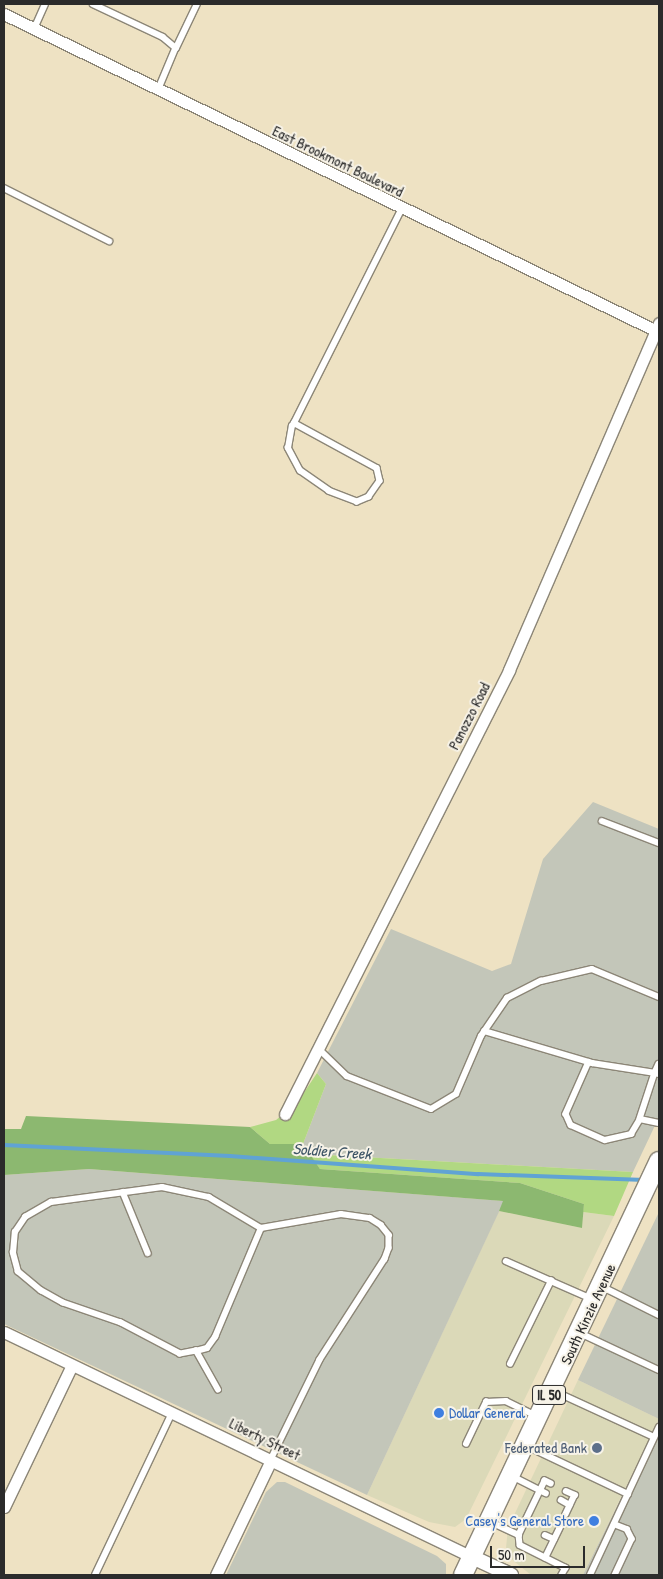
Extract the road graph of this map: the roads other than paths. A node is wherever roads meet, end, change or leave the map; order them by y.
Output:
1 (45, 4) edge
2 (93, 4) edge
3 (197, 4) edge
4 (4, 14) edge
5 (34, 29) junction
6 (176, 48) junction
7 (158, 91) junction
8 (4, 188) edge
9 (402, 208) junction
10 (109, 241) dead end
11 (658, 329) edge
12 (294, 423) junction
13 (602, 821) dead end
14 (659, 843) edge
15 (659, 997) edge
16 (484, 1031) junction
17 (318, 1048) junction
18 (589, 1062) junction
19 (659, 1064) edge
20 (657, 1073) edge
21 (285, 1114) dead end
22 (640, 1119) junction
23 (659, 1123) edge
24 (659, 1161) edge
25 (123, 1192) junction
26 (261, 1228) junction
27 (148, 1253) dead end
28 (506, 1261) dead end
29 (551, 1281) junction
30 (598, 1293) junction
31 (659, 1315) edge
32 (4, 1332) edge
33 (579, 1333) junction
34 (196, 1352) junction
35 (510, 1364) dead end
36 (72, 1365) junction
37 (659, 1370) edge
38 (218, 1390) dead end
39 (552, 1390) junction
40 (172, 1413) junction
41 (539, 1417) junction
42 (659, 1426) edge
43 (654, 1437) junction
44 (466, 1444) dead end
45 (526, 1445) junction
46 (272, 1460) junction
47 (511, 1476) junction
48 (551, 1484) dead end
49 (566, 1491) dead end
50 (544, 1492) junction
51 (628, 1494) junction
52 (561, 1500) dead end
53 (570, 1505) junction
54 (4, 1507) edge
55 (566, 1514) dead end
56 (489, 1521) junction
57 (562, 1523) dead end
58 (614, 1524) junction
59 (519, 1535) junction
60 (545, 1535) dead end
61 (554, 1539) junction
62 (472, 1556) junction
63 (545, 1558) junction
64 (95, 1575) edge
65 (216, 1575) edge
66 (463, 1575) edge
67 (511, 1575) edge
68 (562, 1575) edge
69 (590, 1575) edge
70 (615, 1575) edge

1 - 5 lane
2 - 6 lane
3 - 6 lane
4 - 5 street, East Brookmont Boulevard
5 - 7 street, East Brookmont Boulevard
6 - 7 lane
7 - 9 street, East Brookmont Boulevard
8 - 10 lane
9 - 11 street, East Brookmont Boulevard
9 - 12 lane
11 - 17 street, Panozzo Road
12 - 12 lane
13 - 14 lane
15 - 16 lane
16 - 17 lane
16 - 18 lane
17 - 21 street, Panozzo Road
18 - 20 lane
18 - 22 lane
19 - 20 lane
20 - 22 lane
22 - 23 lane
24 - 30 main road, South Kinzie Avenue / IL 50
25 - 26 lane
25 - 27 lane
25 - 34 lane
26 - 34 lane
26 - 46 lane
28 - 29 lane
29 - 30 lane
29 - 35 lane
30 - 31 lane
30 - 33 main road, South Kinzie Avenue / IL 50
32 - 36 street, Liberty Street
33 - 37 lane
33 - 39 main road, South Kinzie Avenue / IL 50
34 - 38 lane
36 - 40 street, Liberty Street
36 - 54 street
39 - 41 main road, South Kinzie Avenue / IL 50
39 - 43 lane
40 - 46 street, Liberty Street
40 - 64 lane
41 - 44 lane
41 - 45 main road, South Kinzie Avenue / IL 50
42 - 43 lane
43 - 51 lane
45 - 47 main road, South Kinzie Avenue / IL 50
45 - 51 lane
46 - 62 street, Liberty Street
46 - 65 street
47 - 50 lane
47 - 56 main road, South Kinzie Avenue / IL 50
48 - 50 lane
49 - 53 lane
50 - 59 lane
51 - 58 lane
52 - 53 lane
53 - 55 lane
56 - 59 lane
56 - 62 main road, South Kinzie Avenue / IL 50
57 - 61 lane
58 - 69 lane
58 - 70 lane
59 - 63 lane
60 - 61 lane
61 - 63 lane
62 - 66 main road, South Kinzie Avenue / IL 50
62 - 67 street, Liberty Street
63 - 68 lane

